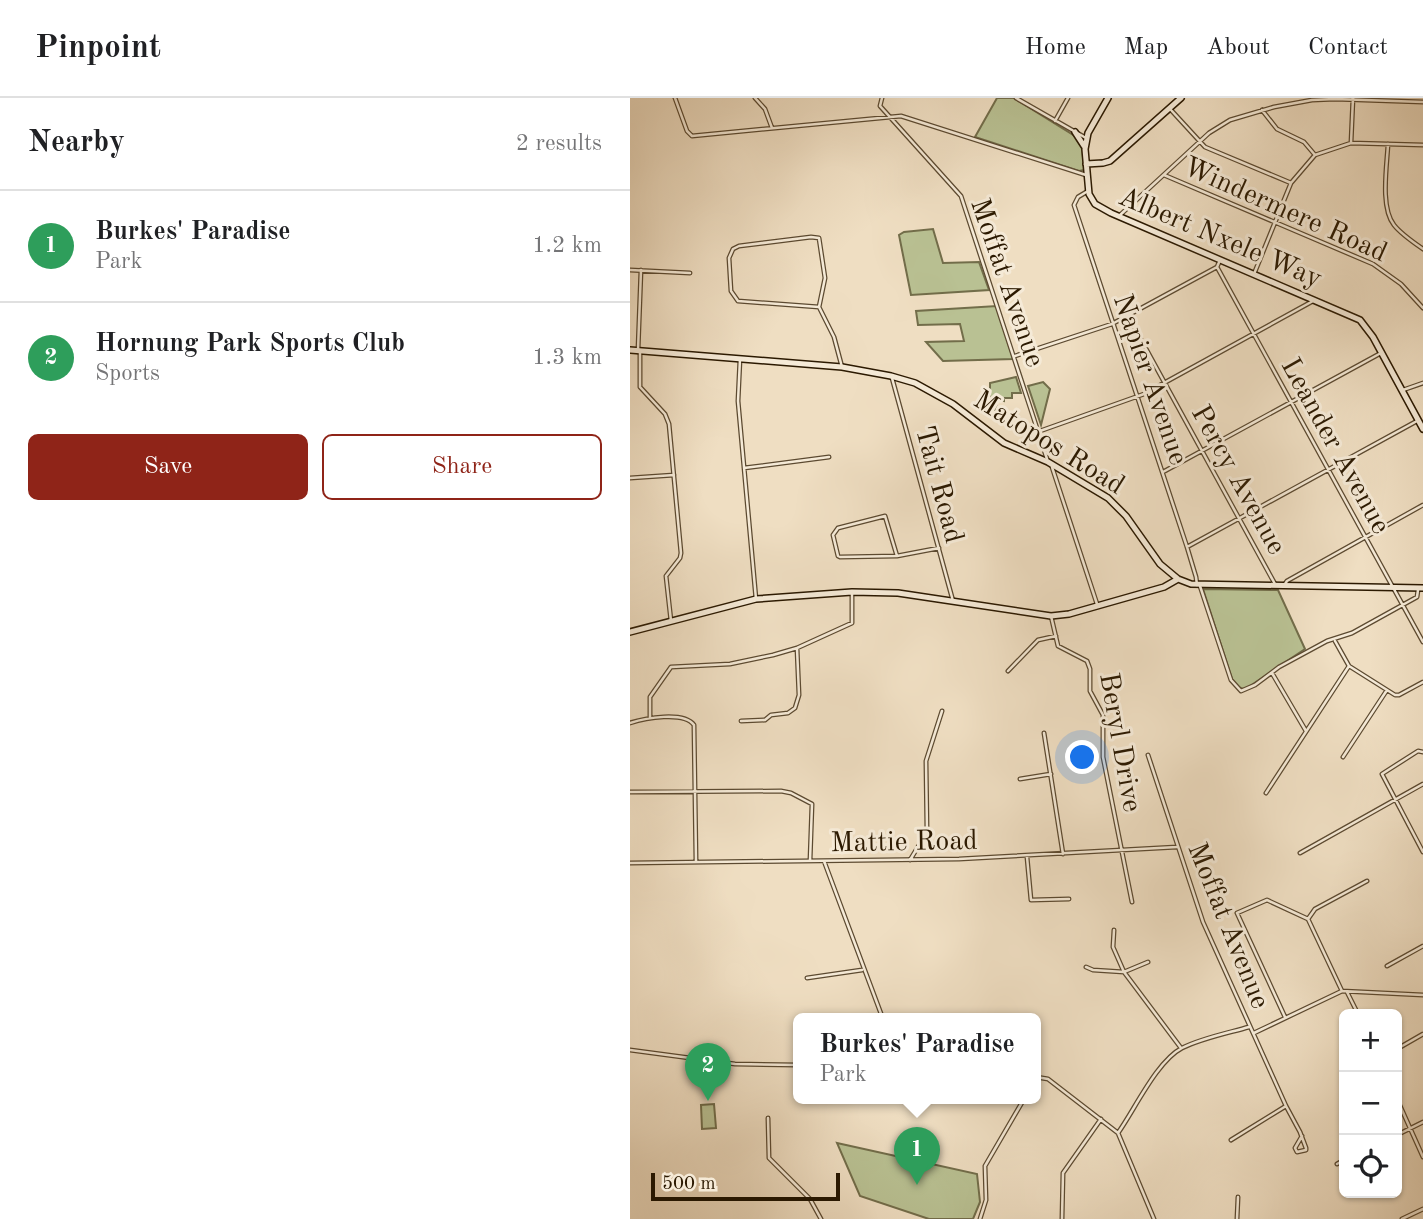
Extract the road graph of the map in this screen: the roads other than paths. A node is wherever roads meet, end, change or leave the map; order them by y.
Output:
1 (675, 98) edge
2 (755, 98) edge
3 (882, 98) edge
4 (1016, 98) edge
5 (1068, 98) edge
6 (1108, 98) edge
7 (1181, 98) edge
8 (1353, 99) edge
9 (1423, 102) edge
10 (1170, 108) junction
11 (1262, 110) junction
12 (888, 116) junction
13 (1055, 121) junction
14 (772, 128) junction
15 (1075, 132) junction
16 (1086, 138) junction
17 (1199, 142) junction
18 (1351, 143) junction
19 (1388, 144) junction
20 (1423, 145) edge
21 (1085, 149) junction
22 (1315, 155) junction
23 (1086, 164) junction
24 (1163, 174) junction
25 (1086, 175) junction
26 (1291, 183) junction
27 (1088, 191) junction
28 (1119, 216) junction
29 (1275, 222) junction
30 (1423, 249) edge
31 (1220, 260) junction
32 (1217, 267) junction
33 (630, 270) edge
34 (641, 270) junction
35 (690, 273) dead end
36 (1254, 274) junction
37 (1316, 300) junction
38 (819, 307) junction
39 (1423, 308) edge
40 (1128, 316) junction
41 (1112, 324) junction
42 (1253, 335) junction
43 (630, 349) edge
44 (639, 350) junction
45 (1380, 352) junction
46 (1015, 356) junction
47 (740, 359) junction
48 (842, 368) junction
49 (891, 376) junction
50 (1165, 383) junction
51 (1423, 383) edge
52 (1402, 391) junction
53 (1137, 396) junction
54 (1291, 402) junction
55 (1418, 420) junction
56 (1423, 429) edge
57 (1040, 431) junction
58 (1203, 451) junction
59 (829, 457) dead end
60 (1050, 463) junction
61 (744, 468) junction
62 (1328, 470) junction
63 (1163, 472) junction
64 (674, 475) junction
65 (630, 478) edge
66 (1423, 505) edge
67 (1239, 517) junction
68 (1365, 537) junction
69 (1187, 547) junction
70 (939, 548) junction
71 (898, 556) junction
72 (1178, 579) junction
73 (1171, 585) junction
74 (1196, 585) junction
75 (1276, 587) junction
76 (1284, 587) junction
77 (1393, 588) junction
78 (1421, 588) edge
79 (852, 592) junction
80 (1423, 594) edge
81 (1417, 597) junction
82 (756, 599) junction
83 (953, 601) junction
84 (1098, 605) junction
85 (1402, 605) junction
86 (1051, 616) junction
87 (671, 621) junction
88 (630, 632) edge
89 (1056, 636) junction
90 (1335, 641) junction
91 (1423, 642) edge
92 (797, 649) junction
93 (1349, 666) junction
94 (1008, 671) dead end
95 (1272, 673) junction
96 (1423, 682) edge
97 (1387, 690) junction
98 (942, 711) dead end
99 (650, 718) junction
100 (741, 720) dead end
101 (630, 723) edge
102 (1306, 732) junction
103 (1044, 733) dead end
104 (1423, 752) edge
105 (1148, 755) dead end
106 (1343, 757) dead end
107 (1051, 774) junction
108 (1020, 779) dead end
109 (1423, 783) edge
110 (630, 792) edge
111 (695, 792) junction
112 (1266, 793) dead end
113 (1394, 799) junction
114 (1177, 847) junction
115 (1121, 851) junction
116 (1423, 852) edge
117 (1300, 853) dead end
118 (1063, 855) junction
119 (1027, 856) junction
120 (910, 860) junction
121 (810, 861) junction
122 (824, 861) junction
123 (696, 862) junction
124 (630, 863) edge
125 (1367, 881) dead end
126 (1069, 899) dead end
127 (1132, 902) dead end
128 (1308, 919) junction
129 (1114, 930) dead end
130 (1423, 946) edge
131 (1148, 962) dead end
132 (1387, 966) dead end
133 (1086, 967) dead end
134 (864, 969) junction
135 (1124, 972) junction
136 (807, 978) dead end
137 (1342, 991) junction
138 (1347, 992) junction
139 (1423, 995) edge
140 (1355, 1009) edge
141 (881, 1013) edge
142 (1284, 1017) junction
143 (1250, 1027) junction
144 (1254, 1033) junction
145 (1423, 1034) edge
146 (1402, 1046) edge
147 (1181, 1048) junction
148 (630, 1051) edge
149 (793, 1065) edge
150 (1041, 1078) edge
151 (1021, 1104) edge
152 (1286, 1106) junction
153 (1402, 1111) edge
154 (768, 1118) dead end
155 (1101, 1119) junction
156 (1423, 1122) edge
157 (1410, 1129) junction
158 (1118, 1133) junction
159 (1402, 1133) edge
160 (1302, 1136) dead end
161 (1231, 1140) dead end
162 (1423, 1157) edge
163 (1238, 1197) dead end
164 (1423, 1209) edge
165 (821, 1219) edge
166 (980, 1219) edge
167 (1062, 1219) edge
168 (1154, 1219) edge
169 (1237, 1219) edge
170 (1402, 1219) edge

1 - 14 street
2 - 14 street
3 - 12 street, Moffat Avenue
4 - 13 street
5 - 13 street
6 - 16 main road
7 - 10 main road
8 - 9 street
8 - 11 street
8 - 18 street
10 - 17 street
10 - 23 main road
11 - 17 street
11 - 22 street
12 - 14 street
12 - 25 street
12 - 46 street, Moffat Avenue
13 - 15 street
15 - 16 street
15 - 21 main road
16 - 21 main road, Albert Nxele Way
17 - 24 street
17 - 26 street
18 - 19 street
18 - 22 street
19 - 20 street
19 - 30 street
21 - 23 main road, Albert Nxele Way
22 - 26 street
23 - 25 main road, Albert Nxele Way
24 - 28 street
24 - 29 street, Windermere Road
25 - 27 main road, Albert Nxele Way
26 - 29 street
27 - 28 main road, Albert Nxele Way
27 - 41 street, Napier Avenue
28 - 31 main road, Albert Nxele Way
29 - 36 street
29 - 39 street, Windermere Road
31 - 32 street
31 - 36 main road, Albert Nxele Way
32 - 40 street
32 - 42 street, Leander Avenue
33 - 34 street
34 - 35 street
34 - 44 street
36 - 37 main road, Albert Nxele Way
37 - 42 street
37 - 45 main road, Albert Nxele Way
38 - 38 street
38 - 48 street
40 - 41 street
40 - 50 street, Percy Avenue
41 - 46 street
41 - 53 street, Napier Avenue
42 - 50 street
42 - 54 street, Leander Avenue
43 - 44 main road, Matopos Road
44 - 47 main road, Matopos Road
44 - 64 street
45 - 52 main road, Albert Nxele Way
45 - 54 street
46 - 57 street, Moffat Avenue
47 - 48 main road, Matopos Road
47 - 61 street
48 - 49 main road, Matopos Road
49 - 60 main road, Matopos Road
49 - 70 street, Tait Road
50 - 53 street
50 - 58 street, Percy Avenue
51 - 52 street
52 - 55 main road, Albert Nxele Way
53 - 57 street
53 - 63 street, Napier Avenue
54 - 58 street
54 - 62 street, Leander Avenue
55 - 56 main road, Albert Nxele Way
55 - 62 street
57 - 60 street, Moffat Avenue
58 - 63 street
58 - 67 street, Percy Avenue
59 - 61 street
60 - 72 main road, Matopos Road
60 - 84 street, Moffat Avenue
61 - 82 street
62 - 67 street
62 - 68 street, Leander Avenue
63 - 69 street, Napier Avenue
64 - 65 street
64 - 87 street
66 - 68 street
67 - 69 street
67 - 75 street, Percy Avenue
68 - 76 street
68 - 77 street, Leander Avenue
69 - 74 street, Napier Avenue
70 - 71 street
70 - 83 street, Tait Road
71 - 71 street
72 - 73 main road
72 - 74 main road, Matopos Road
73 - 74 main road
73 - 84 main road
74 - 75 main road, Matopos Road
74 - 95 street, Napier Avenue
75 - 76 main road, Matopos Road
76 - 77 main road, Matopos Road
77 - 78 main road, Matopos Road
77 - 85 street, Leander Avenue
78 - 81 street
79 - 82 main road
79 - 83 main road
79 - 92 street
80 - 81 street
81 - 85 street
82 - 87 main road
83 - 86 main road
84 - 86 main road
85 - 90 street
85 - 91 street, Leander Avenue
86 - 89 street
87 - 88 main road
89 - 94 street
89 - 115 street, Beryl Drive
90 - 93 street
90 - 95 street
92 - 99 street
92 - 100 street
93 - 97 street
93 - 102 street
95 - 102 street
96 - 97 street
97 - 106 street
98 - 120 street
99 - 101 street
99 - 111 street
102 - 112 street
103 - 107 street
104 - 113 street
105 - 114 street, Moffat Avenue
107 - 108 street
107 - 118 street
109 - 113 street
110 - 111 street
111 - 121 street
111 - 123 street
113 - 116 street
113 - 117 street
114 - 115 street, Mattie Road
114 - 143 street, Moffat Avenue
115 - 118 street, Mattie Road
115 - 127 street
118 - 119 street, Mattie Road
119 - 120 street, Mattie Road
119 - 126 street
120 - 122 street, Mattie Road
121 - 122 street, Mattie Road
121 - 123 street, Mattie Road
122 - 134 street
123 - 124 street, Mattie Road
125 - 128 street
128 - 137 street
128 - 142 street
129 - 135 street
130 - 132 street
131 - 135 street
133 - 135 street
134 - 136 street
134 - 141 street
135 - 147 street
137 - 138 street
137 - 142 street
138 - 139 street
138 - 140 street
142 - 144 street
143 - 144 street, Moffat Avenue
143 - 147 street
144 - 152 street, Moffat Avenue
145 - 146 street
147 - 158 street
148 - 149 street
150 - 155 street
151 - 166 street
152 - 160 street, Moffat Avenue
152 - 161 street
153 - 157 street
154 - 165 street
155 - 158 street
155 - 167 street
156 - 157 street
157 - 159 street
157 - 162 street
158 - 168 street
163 - 169 street
164 - 170 street

